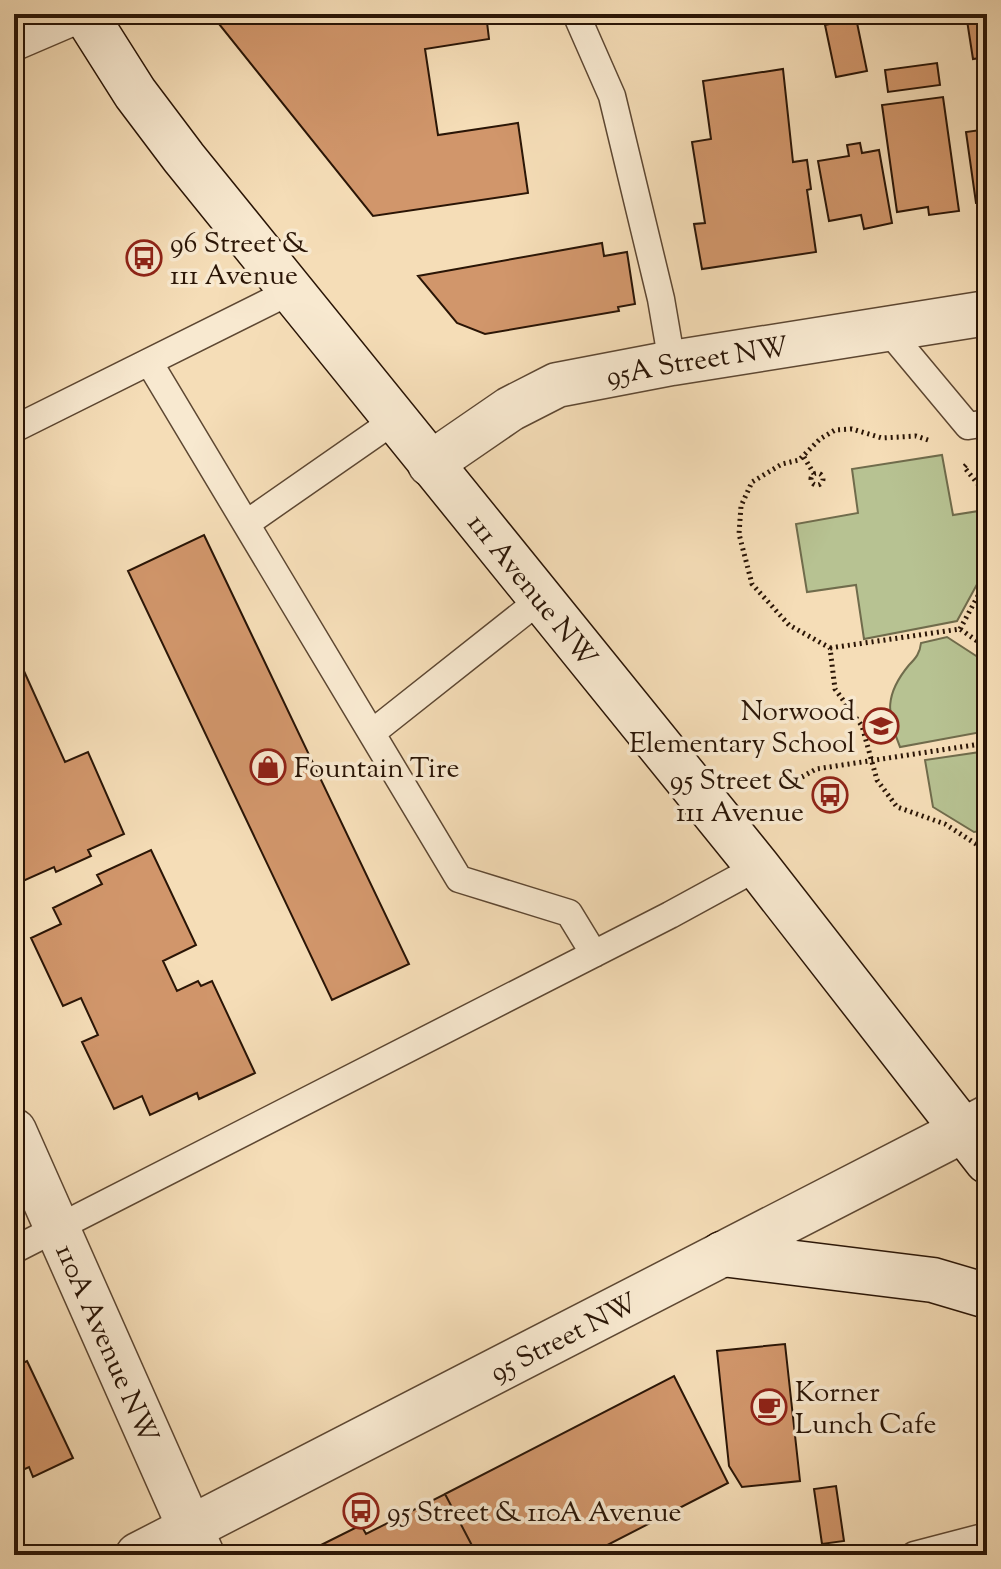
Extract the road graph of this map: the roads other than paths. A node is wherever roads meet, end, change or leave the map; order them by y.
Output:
1 (70, 14) edge
2 (85, 14) edge
3 (576, 14) edge
4 (14, 38) edge
5 (291, 291) junction
6 (987, 313) edge
7 (887, 329) junction
8 (149, 362) junction
9 (672, 363) junction
10 (395, 420) junction
11 (987, 423) edge
12 (14, 429) edge
13 (430, 464) junction
14 (247, 523) junction
15 (541, 599) junction
16 (373, 732) junction
17 (758, 867) junction
18 (594, 954) junction
19 (14, 1131) edge
20 (979, 1136) edge
21 (58, 1226) junction
22 (14, 1250) edge
23 (722, 1254) junction
24 (987, 1296) edge
25 (987, 1536) edge
26 (196, 1542) edge
27 (138, 1555) edge
28 (914, 1555) edge

1 - 4 street
2 - 5 street, 111 Avenue NW
3 - 9 lane
5 - 8 lane
5 - 10 street, 111 Avenue NW
6 - 7 street, 95A Street NW
7 - 9 street, 95A Street NW
7 - 11 lane
8 - 12 lane
8 - 14 lane
9 - 13 street, 95A Street NW
10 - 13 street, 111 Avenue NW
10 - 14 lane
13 - 15 street, 111 Avenue NW
14 - 16 lane
15 - 16 lane
15 - 17 street, 111 Avenue NW
16 - 18 lane
17 - 18 lane
17 - 20 street, 111 Avenue NW
18 - 21 lane
19 - 21 street, 110A Avenue NW
20 - 23 street, 95 Street NW
21 - 22 lane
21 - 26 street, 110A Avenue NW
23 - 24 street
23 - 26 street, 95 Street NW
25 - 28 lane
26 - 27 street, 95 Street NW

